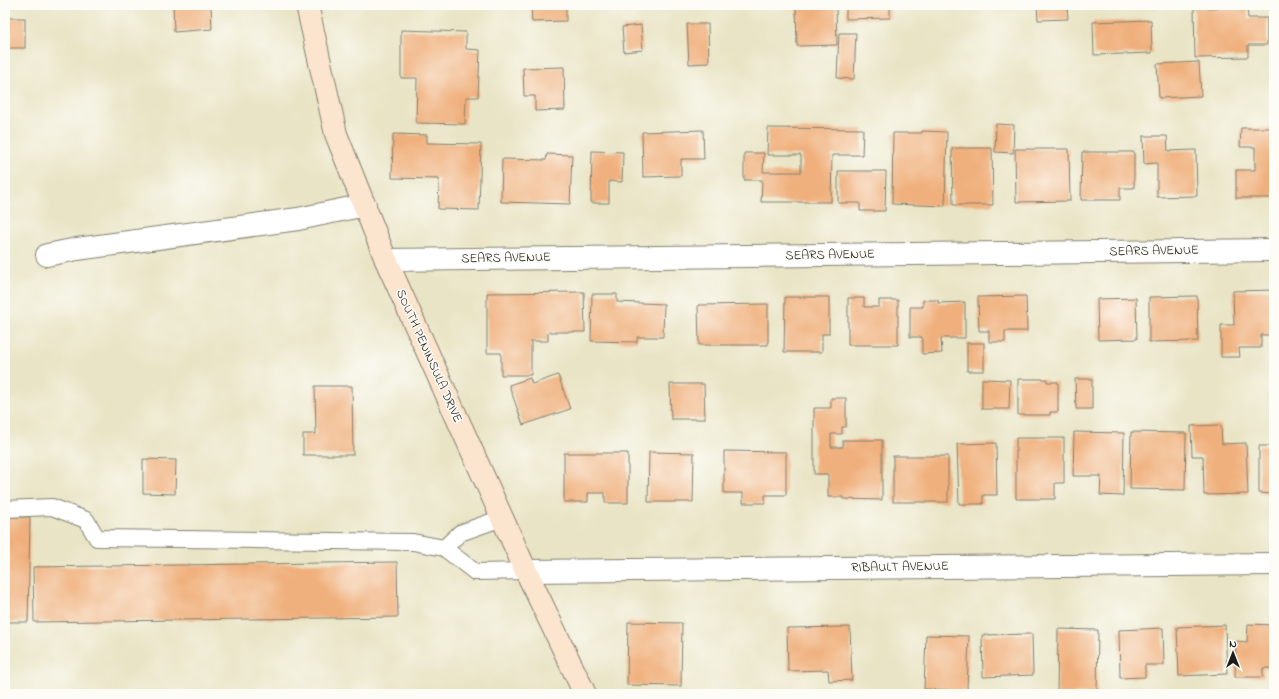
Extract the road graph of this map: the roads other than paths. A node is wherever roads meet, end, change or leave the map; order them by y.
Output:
1 (307, 5) edge
2 (365, 205) junction
3 (1274, 250) edge
4 (47, 255) dead end
5 (386, 260) junction
6 (5, 509) edge
7 (502, 518) junction
8 (444, 548) junction
9 (1274, 564) edge
10 (526, 572) junction
11 (585, 694) edge

1 - 2 main road, SOUTH PENINSULA DRIVE
2 - 4 street
2 - 5 main road, SOUTH PENINSULA DRIVE
3 - 5 street, SEARS AVENUE
5 - 7 main road, SOUTH PENINSULA DRIVE
6 - 8 lane
7 - 8 lane
7 - 10 main road, SOUTH PENINSULA DRIVE
8 - 10 lane
9 - 10 street, RIBAULT AVENUE
10 - 11 main road, SOUTH PENINSULA DRIVE

